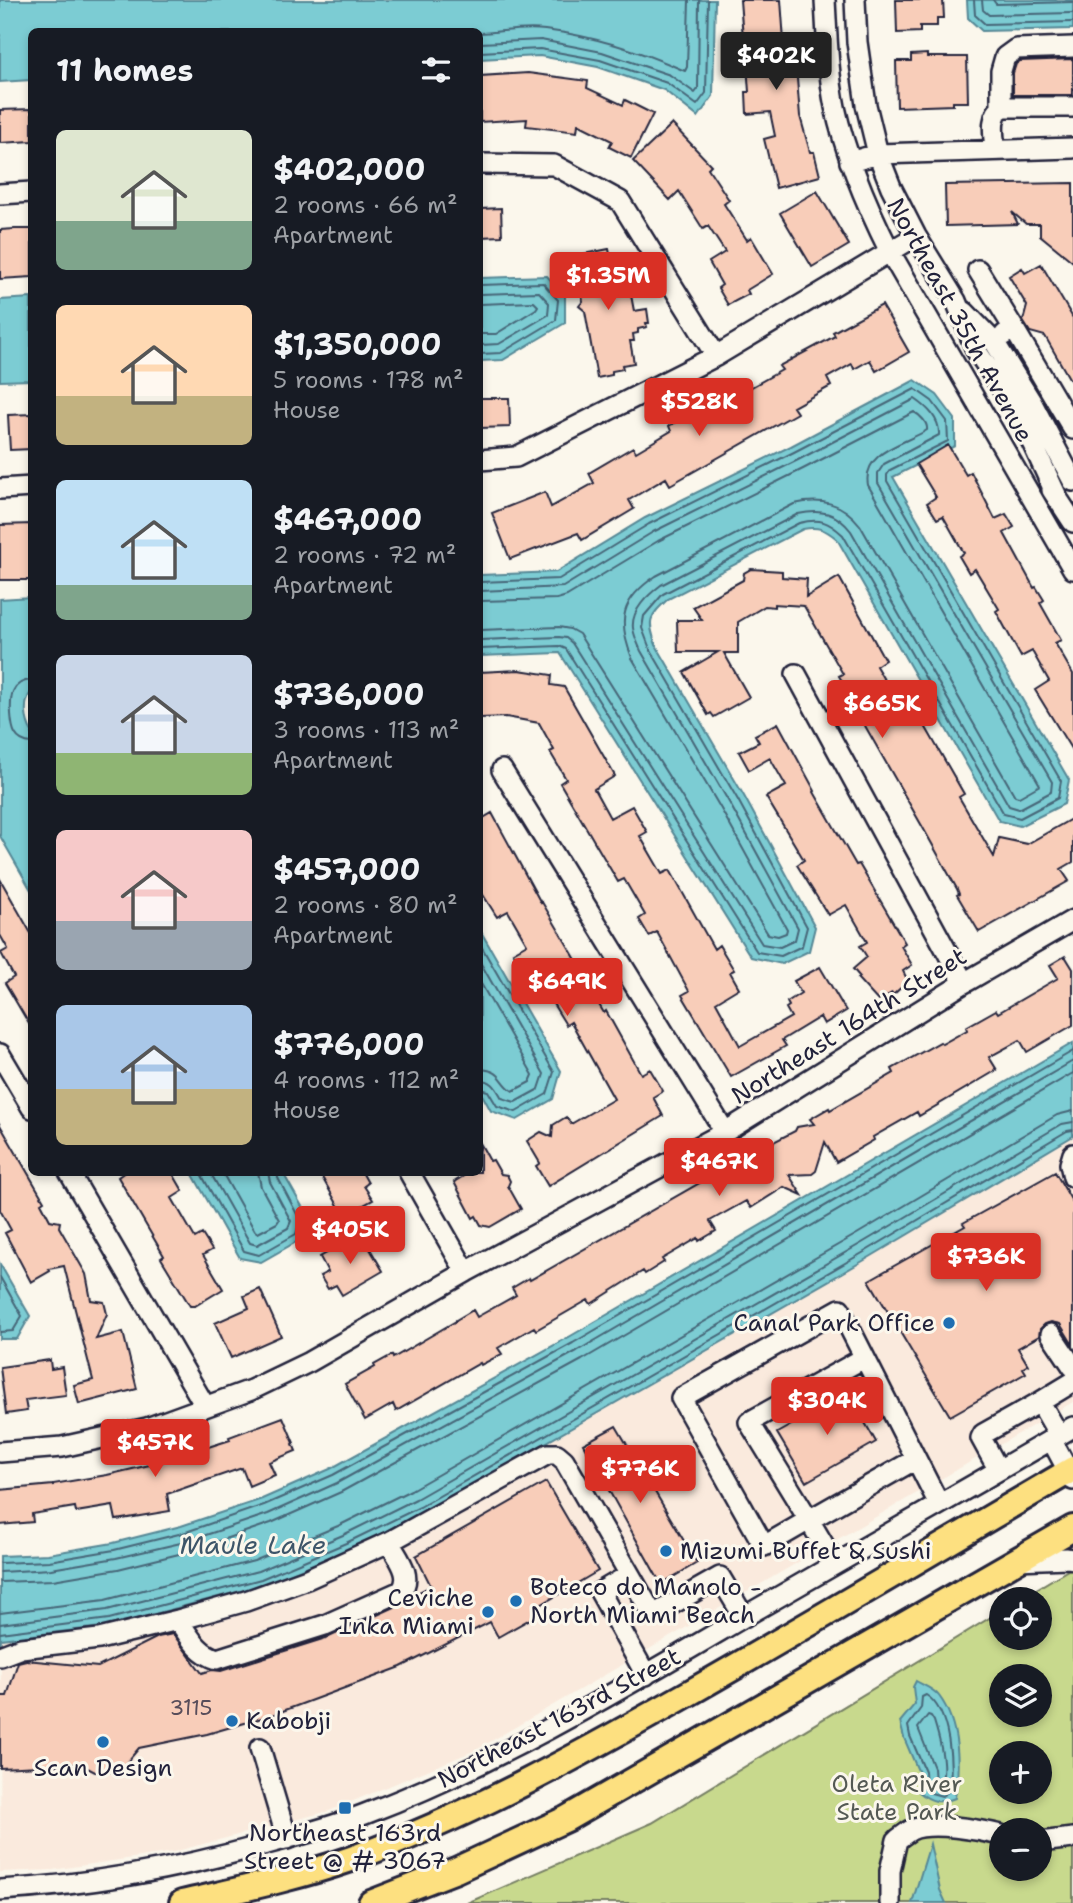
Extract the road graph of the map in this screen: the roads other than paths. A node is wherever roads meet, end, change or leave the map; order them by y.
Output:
1 (825, 0) edge
2 (855, 0) edge
3 (1073, 47) edge
4 (1073, 107) edge
5 (1001, 109) junction
6 (1073, 148) edge
7 (995, 150) junction
8 (878, 154) junction
9 (850, 162) junction
10 (483, 164) edge
11 (28, 192) edge
12 (0, 194) edge
13 (916, 236) junction
14 (890, 252) junction
15 (978, 270) dead end
16 (957, 303) junction
17 (1013, 327) junction
18 (995, 343) junction
19 (716, 356) junction
20 (1073, 429) edge
21 (483, 460) edge
22 (1073, 481) edge
23 (28, 487) edge
24 (0, 489) edge
25 (1066, 494) edge
26 (1039, 511) junction
27 (1073, 522) edge
28 (1073, 569) edge
29 (796, 674) dead end
30 (502, 770) dead end
31 (1073, 920) edge
32 (964, 983) junction
33 (0, 1054) edge
34 (28, 1101) edge
35 (725, 1132) junction
36 (1073, 1154) edge
37 (71, 1176) edge
38 (411, 1176) edge
39 (1073, 1177) edge
40 (466, 1272) junction
41 (1051, 1334) dead end
42 (864, 1357) junction
43 (1073, 1367) edge
44 (1073, 1382) edge
45 (1040, 1402) junction
46 (205, 1406) junction
47 (1061, 1434) edge
48 (0, 1452) edge
49 (916, 1459) junction
50 (998, 1469) junction
51 (1071, 1474) edge
52 (939, 1504) junction
53 (809, 1520) junction
54 (1073, 1528) edge
55 (389, 1542) junction
56 (1073, 1559) edge
57 (1016, 1560) junction
58 (835, 1564) junction
59 (629, 1575) junction
60 (744, 1617) junction
61 (178, 1620) junction
62 (0, 1657) edge
63 (646, 1675) junction
64 (260, 1748) dead end
65 (989, 1833) edge
66 (1073, 1838) edge
67 (287, 1839) junction
68 (1052, 1841) edge
69 (0, 1890) edge
70 (182, 1903) edge
71 (371, 1903) edge
72 (890, 1903) edge

1 - 9 street, Northeast 35th Avenue
2 - 8 street, Northeast 35th Avenue
3 - 5 street
4 - 5 street
5 - 7 street
6 - 7 street
7 - 8 street
8 - 9 street
8 - 13 street, Northeast 35th Avenue
9 - 14 street, Northeast 35th Avenue
10 - 19 street
11 - 12 street
13 - 14 street
13 - 16 street, Northeast 35th Avenue
14 - 19 street
14 - 26 street, Northeast 35th Avenue
15 - 17 street
16 - 18 street, Northeast 35th Avenue
16 - 25 street, Northeast 35th Avenue
17 - 18 street
17 - 20 street
18 - 22 street, Northeast 35th Avenue
19 - 21 street
23 - 24 street
25 - 26 street
25 - 27 street, Northeast 35th Avenue
26 - 28 street, Northeast 35th Avenue
29 - 32 street
30 - 35 street
31 - 32 street, Northeast 164th Street
32 - 35 street, Northeast 164th Street
33 - 34 street
35 - 40 street, Northeast 164th Street
36 - 39 street
37 - 46 street
38 - 40 street
40 - 46 street, Northeast 164th Street
41 - 43 street
42 - 49 street
42 - 53 street
42 - 53 street
44 - 45 street
45 - 47 street
45 - 50 street
46 - 48 street, Northeast 164th Street
47 - 50 street, Northeast 163rd Street
47 - 51 street
49 - 52 street
49 - 53 street
50 - 52 street, Northeast 163rd Street
51 - 70 main road, Northeast 163rd Street
52 - 58 street, Northeast 163rd Street
53 - 58 street
54 - 57 main road
55 - 59 street
55 - 61 street
55 - 61 street
56 - 57 street
57 - 71 main road
58 - 60 street, Northeast 163rd Street
59 - 60 street
59 - 63 street
60 - 63 street, Northeast 163rd Street
61 - 62 street
63 - 67 street, Northeast 163rd Street
64 - 67 street
65 - 72 street
66 - 68 street
67 - 69 street, Northeast 163rd Street

